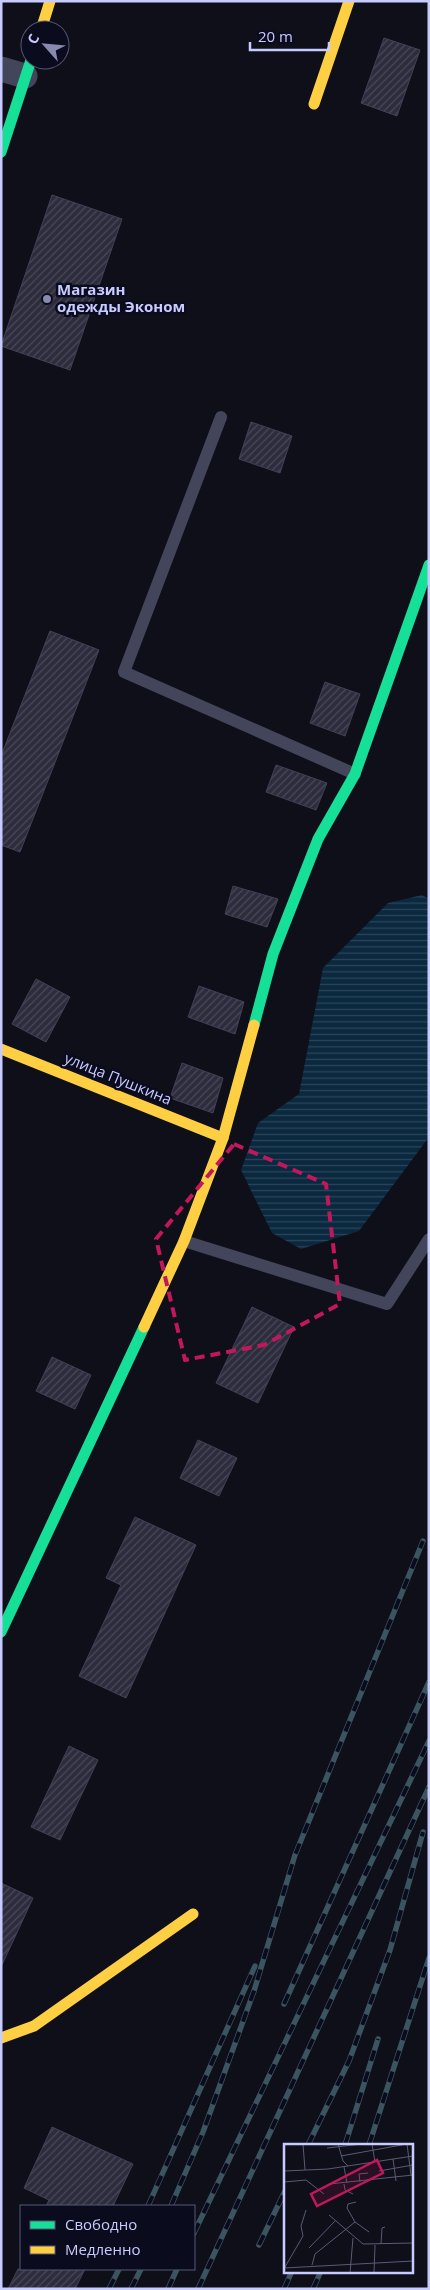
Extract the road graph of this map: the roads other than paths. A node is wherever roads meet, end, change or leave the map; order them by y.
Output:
1 (50, 1) edge
2 (349, 1) edge
3 (43, 20) edge
4 (20, 68) edge
5 (1, 69) edge
6 (27, 70) edge
7 (314, 104) dead end
8 (1, 152) edge
9 (221, 417) dead end
10 (429, 565) edge
11 (356, 774) junction
12 (1, 1049) edge
13 (223, 1138) junction
14 (429, 1238) edge
15 (184, 1241) junction
16 (1, 1632) edge
17 (193, 1914) dead end
18 (1, 2038) edge

1 - 3 street
2 - 7 street
4 - 5 street
6 - 8 street
9 - 11 lane
10 - 11 street
11 - 13 street
12 - 13 street, улица Пушкина
13 - 15 street
14 - 15 lane
15 - 16 street
17 - 18 street

